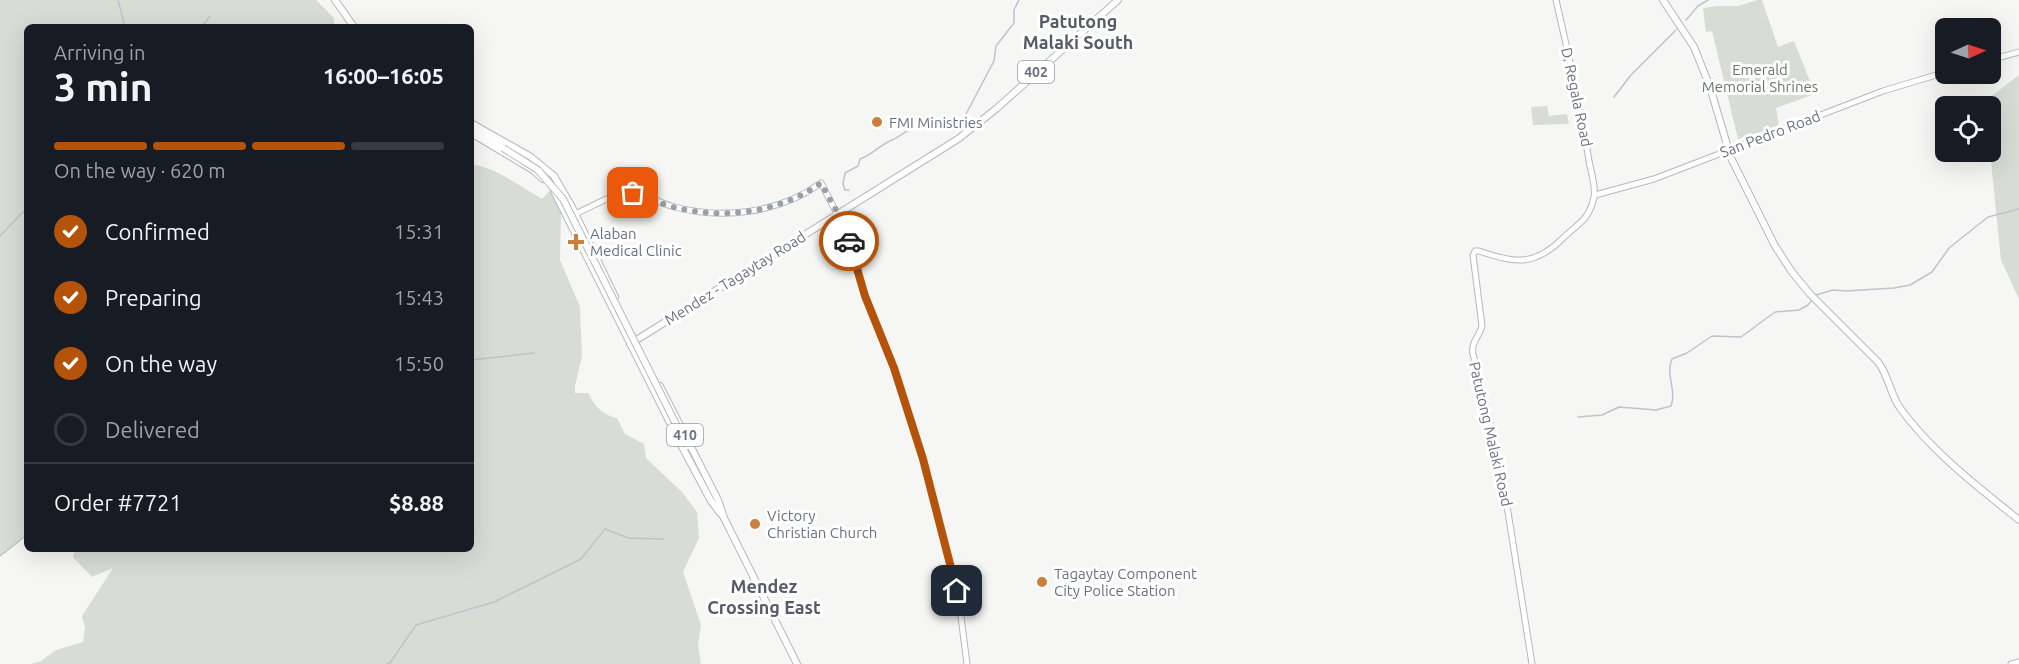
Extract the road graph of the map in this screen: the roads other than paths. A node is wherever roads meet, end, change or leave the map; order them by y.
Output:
1 (335, 0) edge
2 (1118, 0) edge
3 (1556, 0) edge
4 (1663, 0) edge
5 (352, 24) edge
6 (2019, 52) edge
7 (2001, 57) edge
8 (1935, 75) edge
9 (474, 127) edge
10 (474, 127) edge
11 (474, 135) edge
12 (1729, 151) junction
13 (1595, 195) junction
14 (575, 214) junction
15 (838, 214) junction
16 (637, 339) junction
17 (630, 344) junction
18 (724, 518) junction
19 (2019, 520) edge
20 (2019, 662) edge
21 (797, 664) edge
22 (967, 664) edge
23 (1533, 664) edge
24 (2011, 664) edge

1 - 5 main road
2 - 15 main road, Mendez - Tagaytay Road / 402
3 - 13 street, D. Regala Road
4 - 12 main road
6 - 7 street
8 - 12 street, San Pedro Road
9 - 18 main road, bridge
10 - 14 main road, 410
11 - 17 main road, 410
12 - 13 street, San Pedro Road
12 - 19 main road
13 - 23 street, Patutong Malaki Road
14 - 15 street
14 - 16 main road, 410
15 - 16 main road, Mendez - Tagaytay Road / 402
15 - 22 street
16 - 17 main road, 402
16 - 18 main road, 410
17 - 18 main road, 410
18 - 21 main road, 410
20 - 24 street

